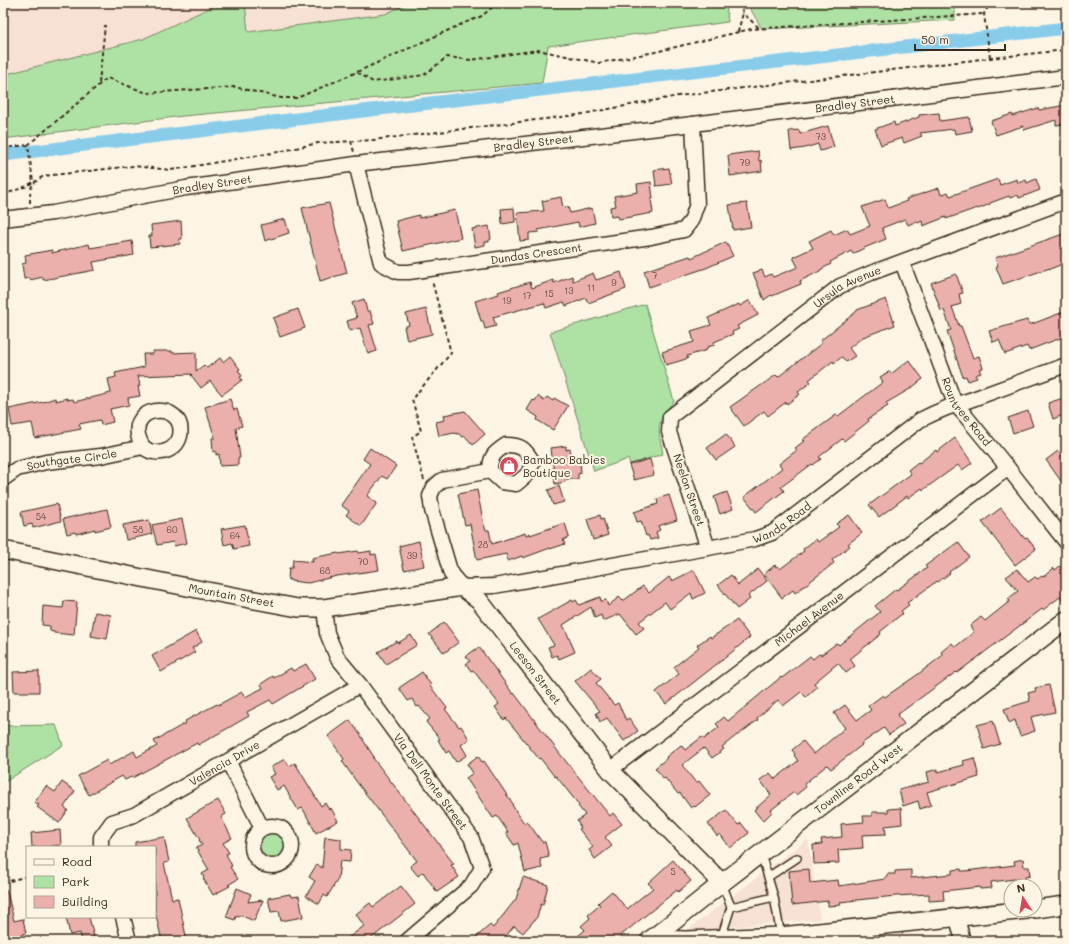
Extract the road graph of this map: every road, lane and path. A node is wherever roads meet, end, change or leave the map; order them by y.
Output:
1 (497, 3) edge
2 (739, 3) edge
3 (990, 3) edge
4 (743, 13) junction
5 (984, 14) junction
6 (105, 25) dead end
7 (759, 28) junction
8 (738, 32) junction
9 (1066, 50) edge
10 (990, 58) junction
11 (358, 72) junction
12 (1066, 77) edge
13 (99, 84) junction
14 (693, 124) junction
15 (28, 146) junction
16 (3, 148) edge
17 (356, 164) junction
18 (34, 182) junction
19 (3, 195) edge
20 (1066, 201) edge
21 (31, 216) junction
22 (3, 219) edge
23 (902, 262) junction
24 (429, 269) junction
25 (1066, 365) edge
26 (954, 404) junction
27 (669, 432) joint
28 (143, 447) dead end
29 (1008, 468) junction
30 (490, 471) dead end
31 (3, 479) edge
32 (430, 496) junction
33 (1066, 542) edge
34 (708, 548) junction
35 (3, 550) edge
36 (462, 587) junction
37 (324, 608) junction
38 (1066, 620) edge
39 (360, 685) junction
40 (228, 761) junction
41 (610, 770) junction
42 (262, 828) dead end
43 (101, 846) edge
44 (761, 854) junction
45 (797, 858) dead end
46 (26, 876) edge
47 (768, 877) junction
48 (3, 883) edge
49 (722, 883) junction
50 (774, 897) junction
51 (1066, 905) edge
52 (731, 906) junction
53 (1043, 908) edge
54 (1003, 913) edge
55 (123, 918) edge
56 (957, 918) junction
57 (721, 939) junction
58 (782, 939) edge
59 (650, 940) edge
60 (129, 941) edge
61 (407, 941) edge
62 (963, 941) edge

1 - 11 path
2 - 4 path
3 - 5 path
4 - 7 path
4 - 8 path
5 - 7 path
5 - 10 path
6 - 13 path
7 - 8 path
8 - 11 path
9 - 10 path
10 - 18 path
11 - 13 path
12 - 14 street, Bradley Street
13 - 15 path
14 - 17 street, Bradley Street
14 - 24 street, Dundas Crescent
15 - 16 path
15 - 18 path
17 - 21 street, Bradley Street
17 - 24 street, Dundas Crescent
18 - 19 path
18 - 21 path
20 - 23 street, Ursula Avenue
21 - 22 street, Bradley Street
23 - 26 street, Rountree Road
23 - 27 street, Ursula Avenue
24 - 32 path
25 - 26 street, Wanda Road
26 - 29 street, Rountree Road
26 - 34 street, Wanda Road
27 - 34 street, Neelon Street
28 - 31 street, Southgate Circle
29 - 33 street, Rountree Road
29 - 41 street, Michael Avenue
30 - 32 street
32 - 36 street, Leeson Street
34 - 36 street, Wanda Road
35 - 37 street, Mountain Street
36 - 37 street, Mountain Street
36 - 41 street, Leeson Street
37 - 39 street, Via Dell Monte Street
38 - 44 street, Townline Road West
39 - 40 street, Valencia Drive
39 - 61 street, Via Dell Monte Street
40 - 42 street
40 - 43 street, Valencia Drive
41 - 49 street, Leeson Street
44 - 47 lane
44 - 49 street, Townline Road West
45 - 47 lane
46 - 48 path
47 - 50 lane
49 - 52 lane
49 - 59 street, Townline Road West
50 - 52 lane
50 - 58 lane
51 - 53 street
52 - 57 lane
54 - 56 street
55 - 60 street
56 - 58 street
56 - 62 street
57 - 58 street
57 - 59 street

